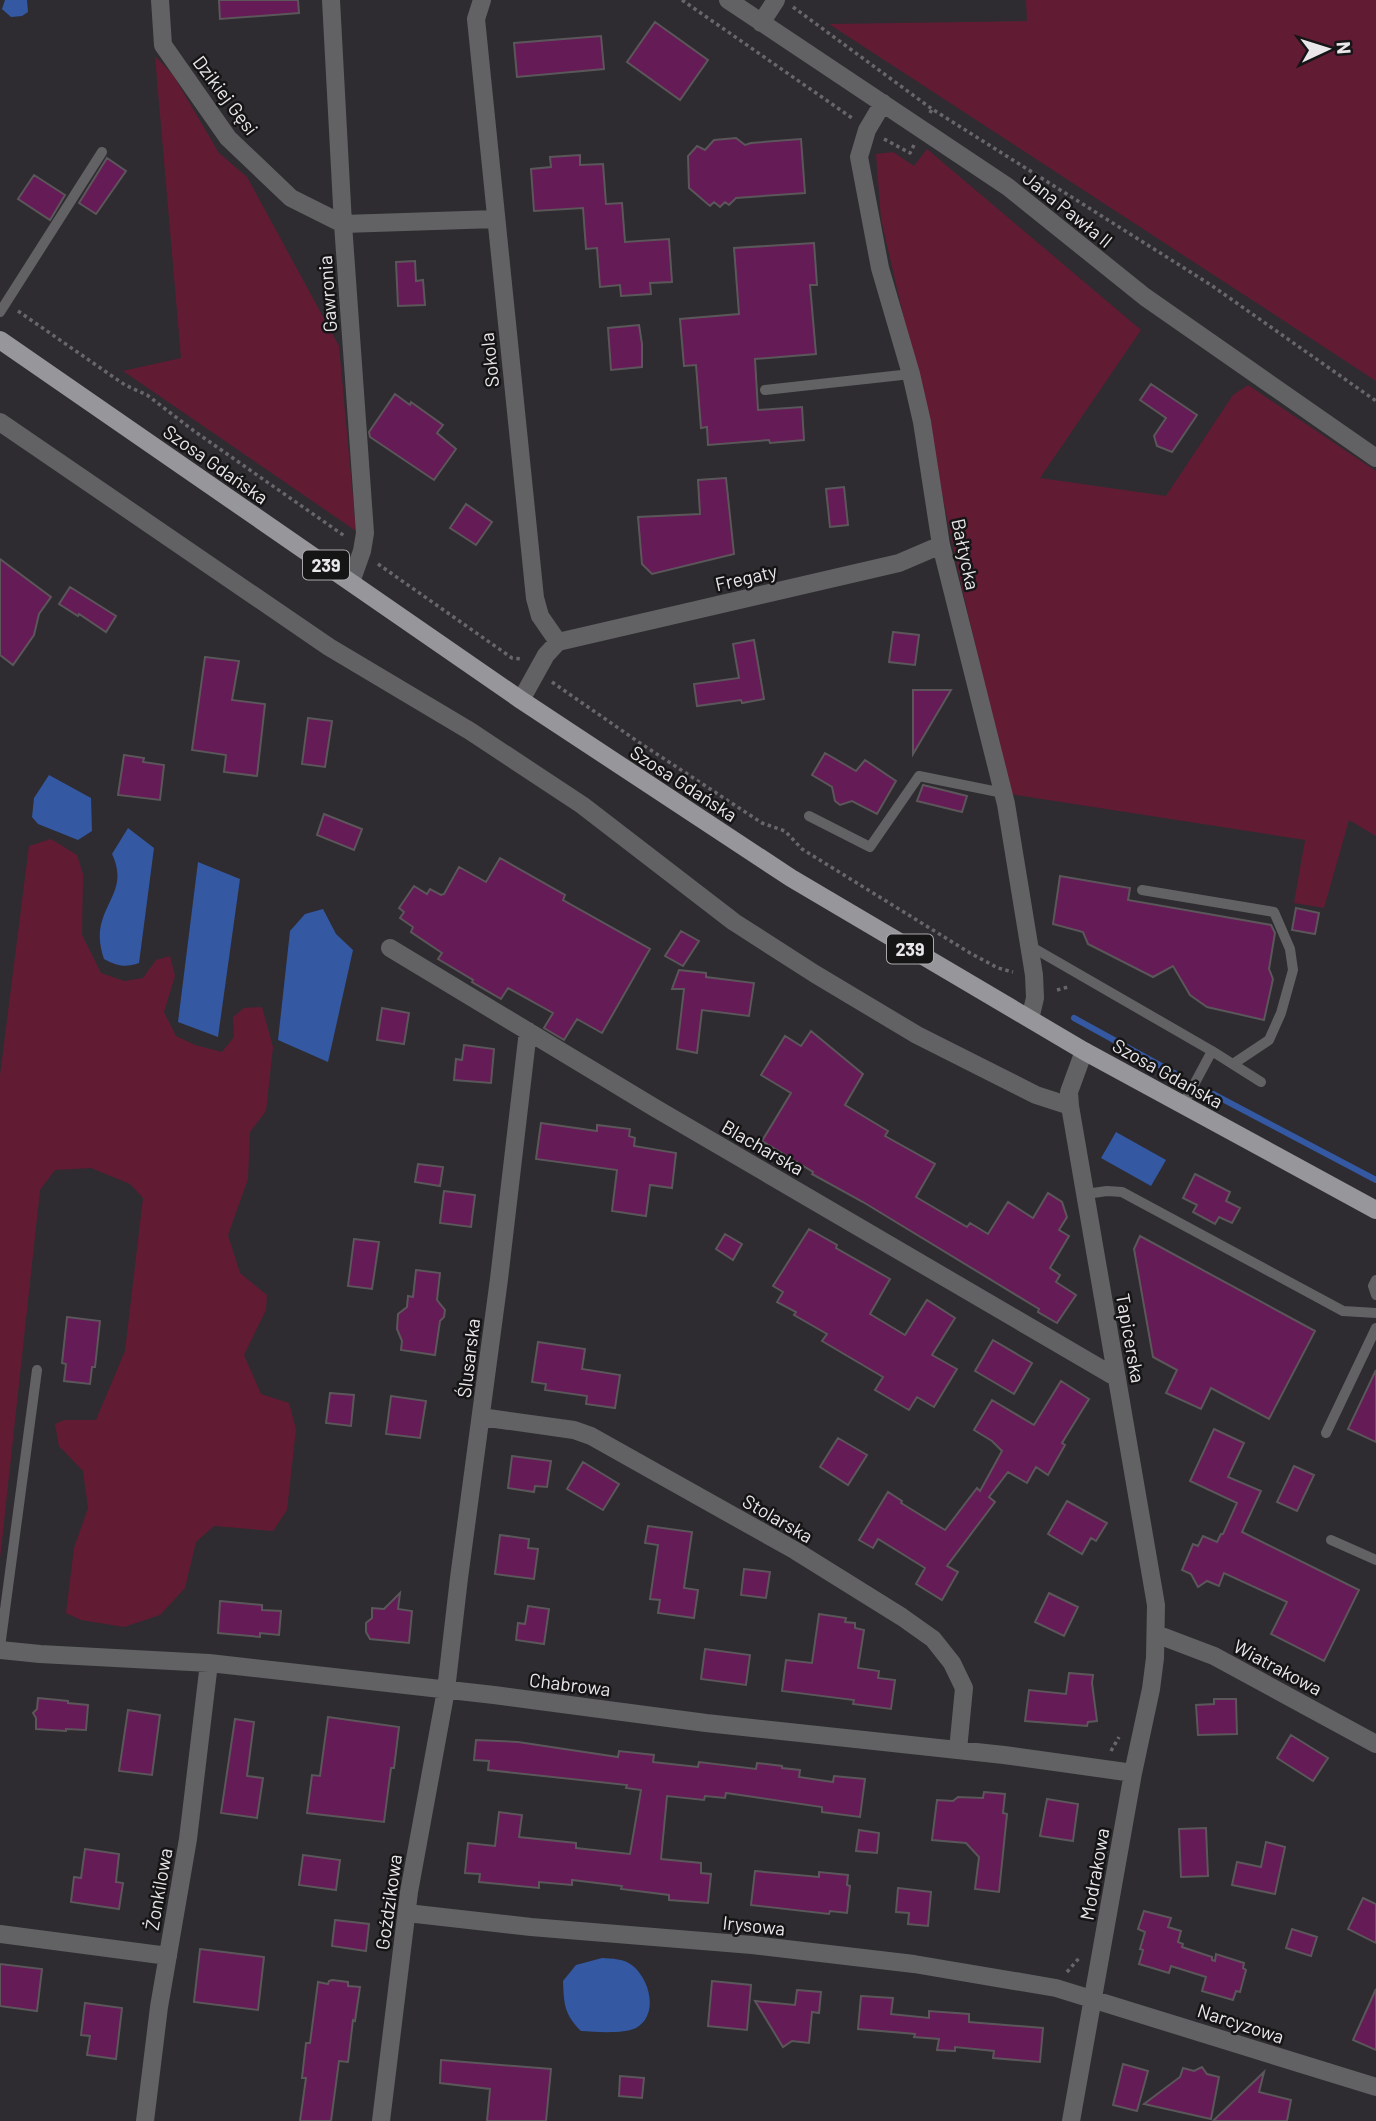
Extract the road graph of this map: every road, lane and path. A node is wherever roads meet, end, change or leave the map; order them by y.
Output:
1 (160, 0) edge
2 (331, 0) edge
3 (482, 0) edge
4 (682, 0) edge
5 (728, 0) edge
6 (776, 0) edge
7 (784, 0) edge
8 (761, 23) junction
9 (883, 103) junction
10 (932, 109) junction
11 (921, 128) junction
12 (867, 130) junction
13 (102, 152) dead end
14 (496, 219) junction
15 (343, 224) junction
16 (11, 306) dead end
17 (0, 312) edge
18 (0, 340) edge
19 (911, 374) junction
20 (765, 390) dead end
21 (1376, 401) edge
22 (0, 422) edge
23 (1376, 458) edge
24 (355, 544) dead end
25 (941, 545) junction
26 (371, 559) dead end
27 (351, 582) junction
28 (558, 642) junction
29 (527, 661) dead end
30 (548, 675) dead end
31 (521, 700) junction
32 (1003, 793) junction
33 (810, 816) dead end
34 (1142, 890) dead end
35 (1030, 946) junction
36 (390, 948) dead end
37 (1019, 973) dead end
38 (1030, 1019) junction
39 (528, 1031) junction
40 (1084, 1051) junction
41 (1212, 1051) junction
42 (1233, 1064) junction
43 (1261, 1082) dead end
44 (1183, 1105) junction
45 (1070, 1106) junction
46 (1086, 1194) junction
47 (1376, 1210) edge
48 (1376, 1280) edge
49 (1376, 1295) edge
50 (1376, 1313) edge
51 (1376, 1328) edge
52 (37, 1370) dead end
53 (1117, 1378) junction
54 (481, 1417) junction
55 (1326, 1433) dead end
56 (1331, 1540) dead end
57 (1376, 1560) edge
58 (1156, 1634) junction
59 (0, 1648) edge
60 (209, 1663) junction
61 (446, 1690) junction
62 (1122, 1730) dead end
63 (1376, 1744) edge
64 (957, 1750) junction
65 (1107, 1756) dead end
66 (1133, 1773) junction
67 (407, 1913) junction
68 (0, 1934) edge
69 (168, 1956) junction
70 (1093, 1999) junction
71 (1376, 2087) edge
72 (145, 2121) edge
73 (381, 2121) edge
74 (1071, 2121) edge

1 - 15 street, Dzikiej Gęsi
2 - 15 street, Gawronia
3 - 14 street, Sokola
4 - 12 path
5 - 8 street, Jana Pawła II
6 - 8 street
7 - 10 path
8 - 9 street, Jana Pawła II
9 - 11 street, Jana Pawła II
9 - 12 street, Bałtycka
10 - 11 path
10 - 21 path
11 - 12 path
11 - 23 street, Jana Pawła II
12 - 19 street, Bałtycka
13 - 17 lane
14 - 15 street, Dzikiej Gęsi
14 - 28 street, Sokola
15 - 27 street, Gawronia
16 - 24 path
18 - 27 main road, Szosa Gdańska / 239
19 - 20 lane
19 - 25 street, Bałtycka
22 - 45 street
25 - 28 street, Fregaty
25 - 32 street, Bałtycka
26 - 29 path
27 - 31 main road, Szosa Gdańska / 239
28 - 31 street
30 - 37 path
31 - 38 main road, Szosa Gdańska / 239
32 - 33 lane
32 - 35 street, Bałtycka
34 - 42 lane
35 - 38 street, Bałtycka
35 - 41 lane
36 - 39 street, Blacharska
38 - 40 main road, Szosa Gdańska / 239
39 - 53 street, Blacharska
39 - 54 street, Ślusarska
40 - 44 main road, Szosa Gdańska / 239
40 - 45 street, Tapicerska
41 - 42 lane
41 - 44 lane
42 - 43 lane
44 - 47 main road, Szosa Gdańska / 239
45 - 46 street, Tapicerska
46 - 50 lane
46 - 53 street, Tapicerska
48 - 49 lane
51 - 55 lane
52 - 59 lane
53 - 58 street, Tapicerska
54 - 61 street, Ślusarska
54 - 64 street, Stolarska
56 - 57 lane
58 - 63 street, Wiatrakowa
58 - 66 street, Modrakowa
59 - 60 street, Chabrowa
60 - 61 street, Chabrowa
60 - 69 street, Żonkilowa
61 - 64 street, Chabrowa
61 - 67 street, Goździkowa
62 - 65 path
64 - 66 street, Chabrowa
66 - 70 street, Modrakowa
67 - 70 street, Irysowa
67 - 73 street, Goździkowa
68 - 69 street
69 - 72 street, Żonkilowa
70 - 71 street, Narcyzowa
70 - 74 street, Modrakowa

